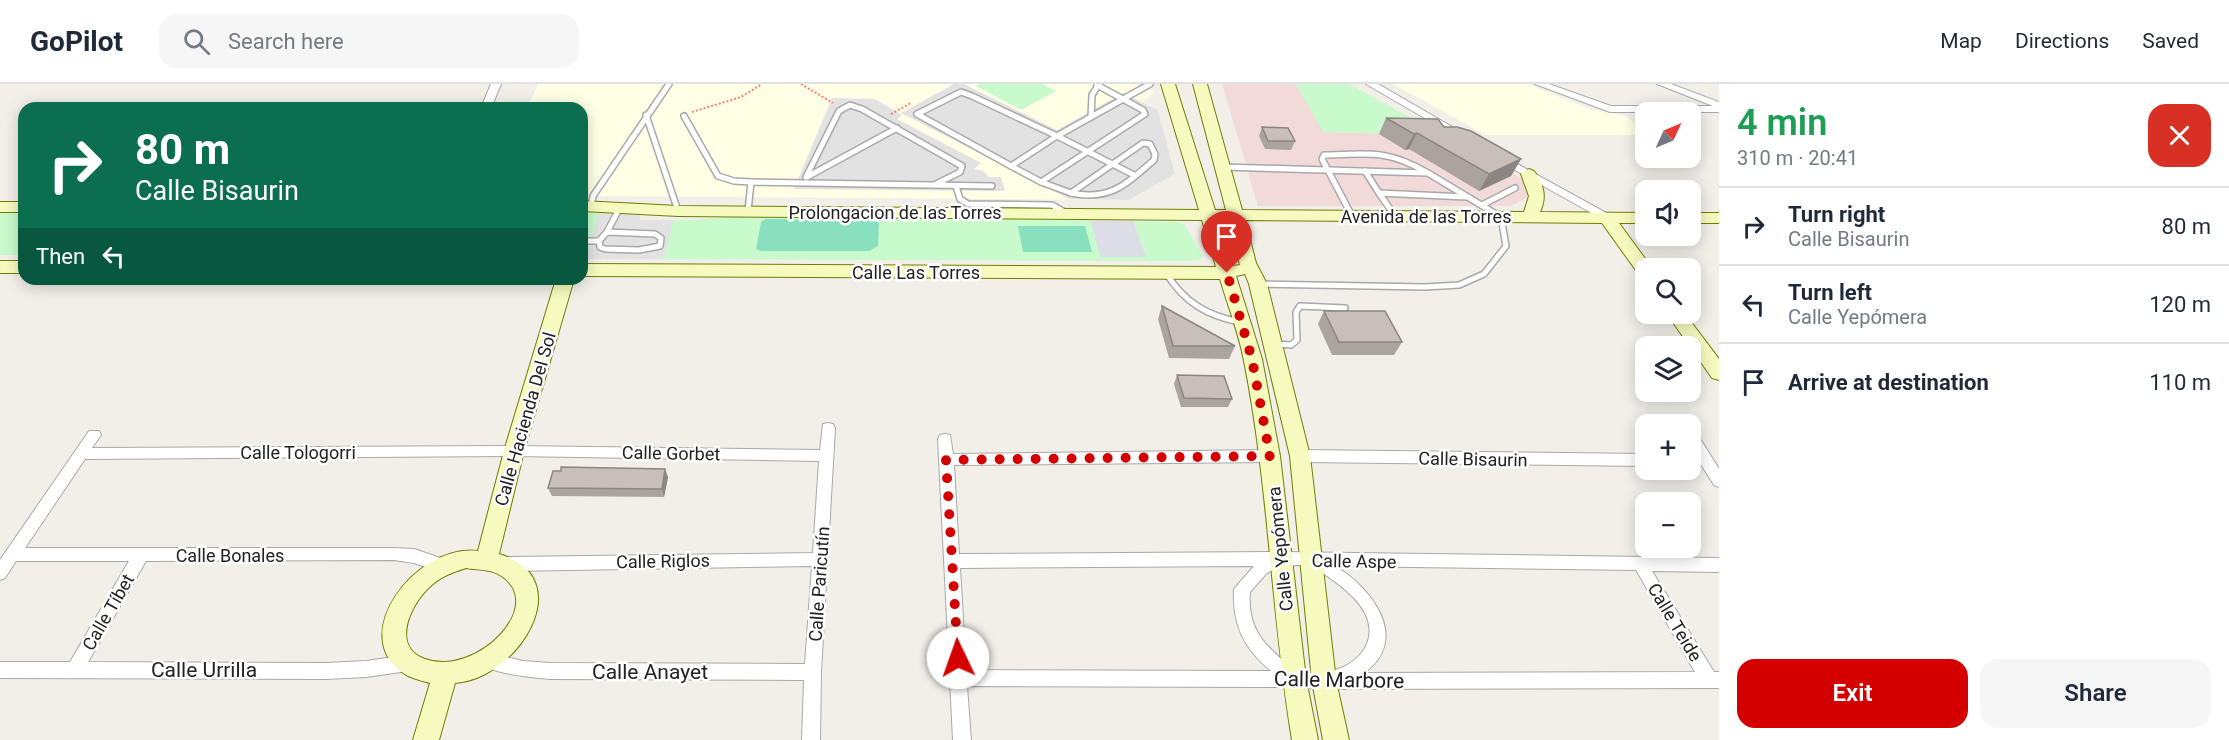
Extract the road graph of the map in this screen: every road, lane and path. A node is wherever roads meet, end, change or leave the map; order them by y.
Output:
1 (496, 84) edge
2 (669, 84) edge
3 (762, 84) edge
4 (801, 84) edge
5 (1098, 84) edge
6 (1150, 84) edge
7 (1168, 84) edge
8 (1200, 84) edge
9 (1371, 84) edge
10 (1540, 84) edge
11 (1662, 84) edge
12 (1695, 84) edge
13 (1686, 93) junction
14 (1124, 99) junction
15 (488, 102) edge
16 (1719, 107) edge
17 (842, 108) junction
18 (646, 115) junction
19 (684, 116) joint
20 (1091, 117) junction
21 (897, 128) junction
22 (1057, 136) junction
23 (1470, 140) edge
24 (1087, 151) junction
25 (1490, 151) edge
26 (1112, 164) junction
27 (1011, 166) junction
28 (1223, 167) junction
29 (1328, 170) junction
30 (1365, 171) junction
31 (1428, 173) junction
32 (1529, 174) junction
33 (1134, 175) junction
34 (806, 177) junction
35 (751, 182) junction
36 (796, 183) junction
37 (1041, 183) junction
38 (932, 186) junction
39 (956, 186) junction
40 (992, 186) dead end
41 (1515, 188) dead end
42 (1070, 193) junction
43 (1379, 193) junction
44 (1468, 197) junction
45 (588, 203) edge
46 (1482, 205) junction
47 (588, 206) edge
48 (0, 207) edge
49 (18, 207) edge
50 (619, 209) junction
51 (678, 211) junction
52 (748, 211) junction
53 (1066, 213) junction
54 (1207, 214) junction
55 (1236, 215) junction
56 (1352, 216) junction
57 (1395, 216) junction
58 (1501, 217) junction
59 (1529, 217) junction
60 (1606, 217) junction
61 (1635, 218) edge
62 (1701, 218) edge
63 (1719, 218) edge
64 (607, 232) junction
65 (588, 241) edge
66 (599, 241) junction
67 (1636, 258) edge
68 (1248, 263) junction
69 (0, 267) edge
70 (18, 267) edge
71 (588, 270) edge
72 (1166, 273) junction
73 (1227, 273) junction
74 (1258, 284) junction
75 (563, 285) edge
76 (1345, 308) edge
77 (1241, 322) junction
78 (1683, 324) edge
79 (1273, 344) junction
80 (1719, 373) edge
81 (828, 428) dead end
82 (94, 435) dead end
83 (945, 439) dead end
84 (514, 451) junction
85 (1701, 452) edge
86 (82, 454) junction
87 (827, 456) junction
88 (1270, 456) junction
89 (1299, 456) junction
90 (946, 460) junction
91 (1635, 460) edge
92 (1701, 460) edge
93 (1706, 460) junction
94 (1719, 481) edge
95 (13, 555) junction
96 (141, 555) junction
97 (1280, 559) junction
98 (820, 560) junction
99 (954, 561) junction
100 (1310, 561) junction
101 (496, 562) junction
102 (1640, 564) junction
103 (1719, 565) edge
104 (444, 566) junction
105 (0, 573) edge
106 (489, 661) junction
107 (408, 663) junction
108 (0, 670) edge
109 (75, 670) junction
110 (813, 672) junction
111 (445, 674) junction
112 (959, 678) junction
113 (1294, 679) junction
114 (1714, 680) edge
115 (1324, 681) junction
116 (426, 740) edge
117 (811, 740) edge
118 (962, 740) edge
119 (1305, 740) edge
120 (1336, 740) edge

1 - 15 street
2 - 18 lane
3 - 19 path
4 - 17 path
5 - 14 lane
5 - 20 lane
6 - 14 lane
7 - 54 main road, Calle Yepómera
8 - 28 main road, Calle Yepómera
9 - 23 street
10 - 16 street
11 - 13 street
12 - 13 street
13 - 16 street
14 - 20 lane
14 - 24 lane
17 - 21 lane
17 - 34 lane
18 - 45 lane
18 - 51 lane
19 - 35 lane
20 - 22 lane
21 - 34 lane
21 - 38 lane
22 - 24 lane
22 - 27 lane
22 - 27 lane
24 - 26 lane
24 - 37 lane
25 - 32 street
26 - 33 lane
26 - 33 lane
26 - 42 lane
27 - 37 lane
28 - 29 lane
28 - 55 main road, Calle Yepómera
29 - 30 lane
29 - 31 lane
29 - 56 lane
30 - 31 lane
30 - 43 lane
31 - 44 lane
32 - 59 main road
32 - 60 street
33 - 42 lane
34 - 36 lane
35 - 36 lane
35 - 52 lane
36 - 38 lane
37 - 42 lane
38 - 39 lane
39 - 40 lane
39 - 53 lane
41 - 46 lane
43 - 44 lane
43 - 57 lane
44 - 46 lane
46 - 58 lane
47 - 50 main road, Prolongacion de las Torres
48 - 49 main road
50 - 51 main road, Prolongacion de las Torres
50 - 64 lane
51 - 52 main road, Prolongacion de las Torres
52 - 53 main road, Prolongacion de las Torres
53 - 54 main road, Prolongacion de las Torres
54 - 55 main road, Avenida de las Torres
54 - 73 main road, Calle Yepómera
55 - 56 main road, Avenida de las Torres
55 - 68 main road, Calle Yepómera
56 - 57 main road, Avenida de las Torres
57 - 58 main road, Avenida de las Torres
58 - 59 main road, Avenida de las Torres
58 - 74 lane
59 - 60 main road, Avenida de las Torres
60 - 61 main road, Avenida de las Torres
60 - 67 main road
62 - 63 main road
64 - 66 lane
64 - 66 lane
65 - 66 lane
68 - 73 main road, Calle Las Torres
68 - 74 main road, Calle Yepómera
69 - 70 main road
71 - 72 main road, Calle Las Torres
72 - 73 main road, Calle Las Torres
72 - 77 lane
73 - 77 main road, Calle Yepómera
74 - 79 main road, Calle Yepómera
75 - 84 main road, Calle Hacienda Del Sol
76 - 79 lane
77 - 88 main road, Calle Yepómera
78 - 80 main road
79 - 89 main road, Calle Yepómera
81 - 87 street, Calle Paricutín
82 - 86 street
83 - 90 street
84 - 86 street, Calle Tologorri
84 - 87 street, Calle Gorbet
84 - 101 main road, Calle Hacienda Del Sol
85 - 93 street
86 - 95 street
87 - 98 street, Calle Paricutín
88 - 90 street
88 - 97 main road, Calle Yepómera
89 - 91 street, Calle Bisaurin
89 - 100 main road, Calle Yepómera
90 - 99 street
92 - 93 street
93 - 94 street
95 - 96 street, Calle Bonales
95 - 105 street
96 - 104 street, Calle Bonales
96 - 109 street, Calle Tíbet
97 - 99 street, Calle Aspe
97 - 100 street, Calle Aspe
97 - 113 main road, Calle Yepómera
97 - 113 street
98 - 101 street, Calle Riglos
98 - 110 street, Calle Paricutín
99 - 112 street
100 - 102 street, Calle Aspe
100 - 115 main road, Calle Yepómera
100 - 115 street
101 - 104 main road
101 - 106 main road
102 - 103 street, Calle Aspe
102 - 114 street, Calle Teide
104 - 107 main road
106 - 110 street, Calle Anayet
106 - 111 main road
107 - 109 street, Calle Urrilla
107 - 111 main road
108 - 109 street, Calle Urrilla
110 - 117 street, Calle Paricutín
111 - 116 main road
112 - 113 street, Calle Marbore
112 - 118 street
113 - 115 street, Calle Marbore
113 - 119 main road, Calle Yepómera
114 - 115 street, Calle Marbore
115 - 120 main road, Calle Yepómera

